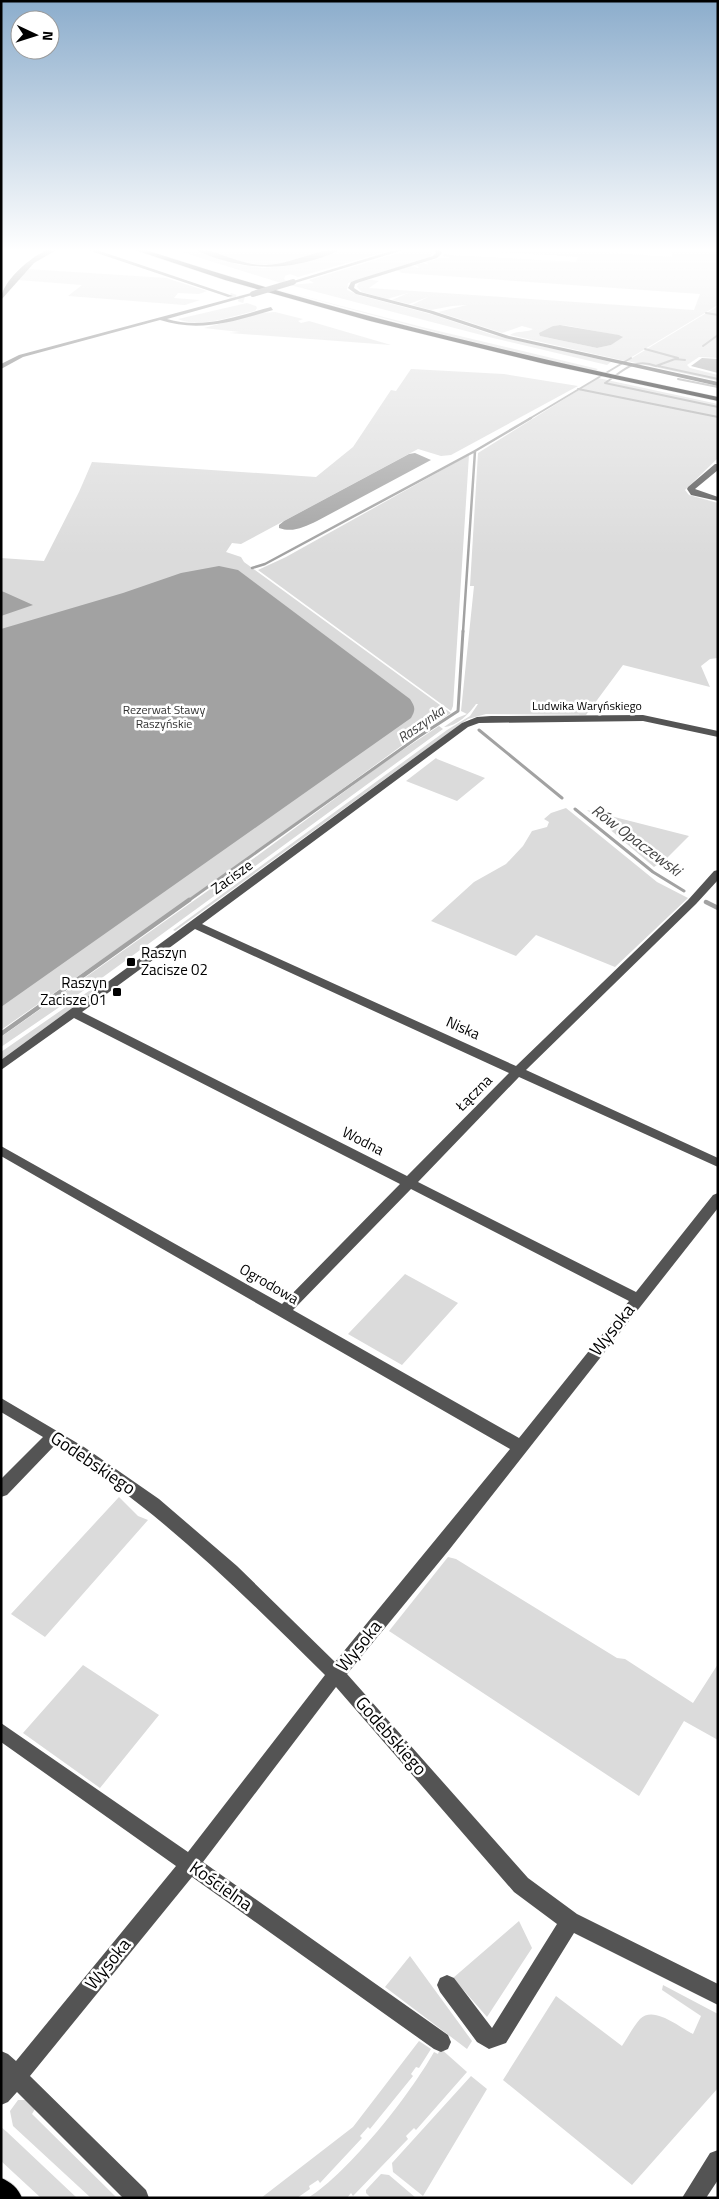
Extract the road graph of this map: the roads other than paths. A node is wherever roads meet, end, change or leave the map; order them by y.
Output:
1 (39, 351) edge
2 (502, 351) edge
3 (530, 351) edge
4 (569, 351) edge
5 (1, 366) edge
6 (718, 384) edge
7 (718, 392) edge
8 (718, 399) edge
9 (718, 466) edge
10 (718, 499) edge
11 (485, 719) joint
12 (718, 734) edge
13 (718, 874) edge
14 (194, 924) junction
15 (74, 1013) junction
16 (1, 1066) edge
17 (518, 1071) junction
18 (1, 1150) edge
19 (718, 1163) edge
20 (408, 1182) junction
21 (718, 1198) edge
22 (636, 1298) junction
23 (284, 1311) junction
24 (1, 1404) edge
25 (54, 1436) junction
26 (521, 1447) junction
27 (1, 1490) edge
28 (336, 1674) junction
29 (1, 1730) edge
30 (190, 1864) junction
31 (570, 1921) junction
32 (447, 1985) dead end
33 (718, 1995) edge
34 (441, 2042) dead end
35 (1, 2061) edge
36 (17, 2076) junction
37 (1, 2095) edge
38 (718, 2161) edge
39 (1, 2189) edge
40 (10, 2198) edge
41 (138, 2198) edge
42 (693, 2198) edge

1 - 5 street
2 - 8 highway
3 - 7 highway
4 - 6 street
9 - 10 street
11 - 12 street, Ludwika Waryńskiego
11 - 14 street, Zacisze
13 - 17 street, Łączna
14 - 15 street, Zacisze
14 - 17 street, Niska
15 - 16 street, Zacisze
15 - 20 street, Wodna
17 - 19 street, Niska
17 - 20 street, Łączna
18 - 23 street, Ogrodowa
20 - 22 street, Wodna
20 - 23 street, Łączna
21 - 22 street, Wysoka
22 - 26 street, Wysoka
23 - 26 street, Ogrodowa
24 - 25 street, Godebskiego
25 - 27 street
25 - 28 street, Godebskiego
26 - 28 street, Wysoka
28 - 30 street, Wysoka
28 - 31 street, Godebskiego
29 - 30 street, Kościelna
30 - 34 street, Kościelna
30 - 36 street, Wysoka
31 - 32 street
31 - 33 street, Godebskiego
35 - 36 street
36 - 37 street, Wysoka
36 - 41 street
38 - 42 street
39 - 40 main road

